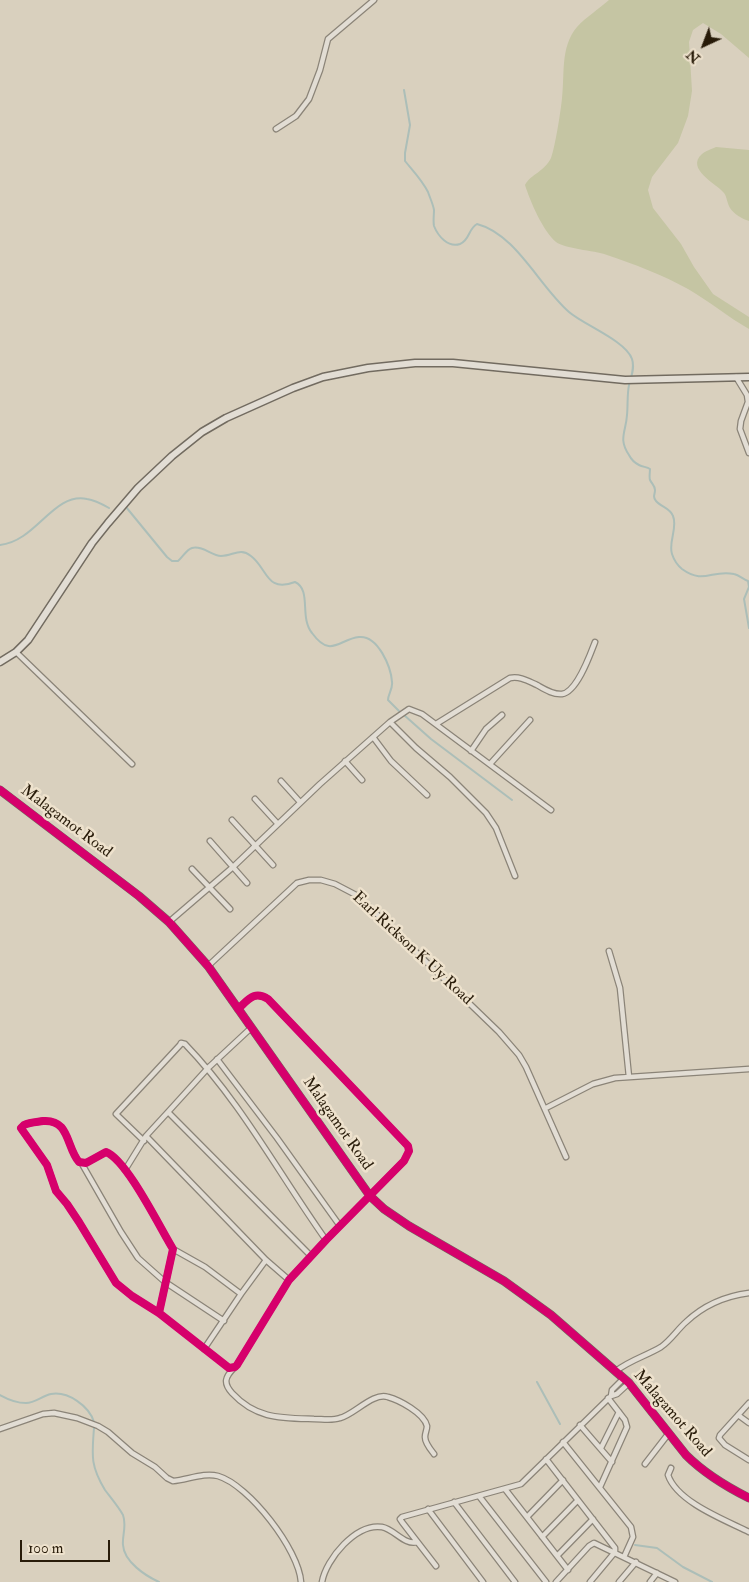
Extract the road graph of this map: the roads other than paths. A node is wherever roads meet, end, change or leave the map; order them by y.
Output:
1 (374, 0) edge
2 (276, 129) dead end
3 (736, 377) junction
4 (749, 377) edge
5 (749, 453) edge
6 (595, 642) dead end
7 (16, 652) junction
8 (0, 662) edge
9 (502, 715) dead end
10 (530, 720) dead end
11 (390, 722) junction
12 (436, 724) junction
13 (373, 737) junction
14 (471, 751) junction
15 (345, 761) junction
16 (132, 764) dead end
17 (490, 764) junction
18 (362, 780) dead end
19 (281, 781) dead end
20 (0, 790) edge
21 (427, 795) dead end
22 (255, 799) dead end
23 (300, 802) junction
24 (552, 810) dead end
25 (232, 820) dead end
26 (277, 823) junction
27 (210, 841) dead end
28 (256, 844) junction
29 (273, 865) dead end
30 (233, 867) junction
31 (192, 869) dead end
32 (515, 876) dead end
33 (247, 883) dead end
34 (210, 887) junction
35 (230, 909) dead end
36 (169, 922) junction
37 (609, 951) dead end
38 (208, 966) junction
39 (238, 1009) junction
40 (251, 1028) junction
41 (217, 1059) junction
42 (208, 1068) junction
43 (749, 1069) edge
44 (629, 1077) junction
45 (546, 1108) junction
46 (168, 1112) junction
47 (145, 1139) junction
48 (566, 1156) dead end
49 (82, 1164) junction
50 (125, 1170) junction
51 (370, 1196) junction
52 (340, 1226) junction
53 (326, 1240) junction
54 (173, 1249) junction
55 (311, 1256) junction
56 (266, 1260) junction
57 (289, 1280) junction
58 (165, 1282) junction
59 (749, 1293) edge
60 (241, 1294) junction
61 (159, 1313) junction
62 (224, 1321) junction
63 (204, 1349) junction
64 (235, 1367) junction
65 (616, 1371) junction
66 (626, 1380) junction
67 (609, 1397) junction
68 (749, 1403) edge
69 (619, 1412) junction
70 (738, 1415) junction
71 (749, 1424) edge
72 (580, 1425) junction
73 (0, 1429) edge
74 (670, 1434) junction
75 (563, 1442) junction
76 (600, 1448) junction
77 (434, 1454) dead end
78 (546, 1459) junction
79 (749, 1460) edge
80 (612, 1462) junction
81 (645, 1464) dead end
82 (671, 1468) dead end
83 (563, 1480) junction
84 (600, 1487) junction
85 (505, 1489) junction
86 (479, 1496) junction
87 (749, 1498) edge
88 (578, 1500) junction
89 (454, 1502) junction
90 (428, 1509) junction
91 (527, 1517) junction
92 (593, 1519) junction
93 (749, 1532) edge
94 (542, 1537) junction
95 (417, 1542) junction
96 (615, 1552) junction
97 (557, 1556) junction
98 (624, 1557) junction
99 (636, 1562) junction
100 (436, 1566) dead end
101 (568, 1570) junction
102 (657, 1573) junction
103 (301, 1582) edge
104 (322, 1582) edge
105 (483, 1582) edge
106 (515, 1582) edge
107 (546, 1582) edge
108 (556, 1582) edge
109 (590, 1582) edge
110 (619, 1582) edge
111 (650, 1582) edge
112 (675, 1582) edge

1 - 2 street
3 - 4 street
3 - 5 street
3 - 7 street
6 - 12 street
7 - 8 street
7 - 16 street
9 - 14 street
10 - 17 street
11 - 12 street
11 - 13 street
11 - 32 street
12 - 14 street
13 - 15 street
13 - 21 street
14 - 17 street
15 - 18 street
15 - 23 street
17 - 24 street
19 - 23 street
20 - 36 street, Malagamot Road
22 - 26 street
23 - 26 street
25 - 28 street
26 - 28 street
27 - 30 street
28 - 29 street
28 - 30 street
30 - 33 street
30 - 34 street
31 - 34 street
34 - 35 street
34 - 36 street
36 - 38 street, Malagamot Road
37 - 44 street
38 - 39 street, Malagamot Road
38 - 45 street, Earl Rickson K Uy Road
39 - 40 street, Malagamot Road
39 - 51 street
40 - 41 street
40 - 51 street, Malagamot Road
41 - 42 street
41 - 52 street
42 - 46 street
42 - 47 street
42 - 53 street
43 - 44 street
44 - 45 street
45 - 48 street, Earl Rickson K Uy Road
46 - 47 street
46 - 55 street
47 - 50 street
47 - 56 street
49 - 50 street
49 - 58 street
49 - 61 street
50 - 54 street
51 - 52 street
51 - 65 street, Malagamot Road
52 - 53 street
53 - 55 street
54 - 58 street
54 - 60 street
55 - 57 street
56 - 57 street
56 - 60 street
57 - 64 street
58 - 61 street
58 - 62 street
59 - 65 street
60 - 62 street
61 - 63 street
62 - 63 street
63 - 64 street
64 - 77 street
65 - 66 street, Malagamot Road
66 - 67 street
66 - 74 street, Malagamot Road
67 - 69 street
67 - 72 street
68 - 70 street
69 - 76 street
69 - 80 street
70 - 71 street
70 - 79 street
72 - 75 street
72 - 76 street
73 - 103 street
74 - 81 street
74 - 87 street, Malagamot Road
75 - 78 street
75 - 84 street
76 - 80 street
78 - 83 street
78 - 85 street
80 - 84 street
82 - 93 street
83 - 88 street
83 - 91 street
84 - 98 street
85 - 86 street
85 - 91 street
86 - 89 street
86 - 107 street
88 - 92 street
88 - 94 street
89 - 90 street
89 - 106 street
90 - 95 street
90 - 105 street
91 - 94 street
92 - 96 street
92 - 97 street
94 - 97 street
95 - 100 street
95 - 104 street
96 - 98 street
96 - 101 street
96 - 109 street
97 - 101 street
98 - 99 street
99 - 102 street
99 - 110 street
101 - 108 street
102 - 111 street
102 - 112 street

